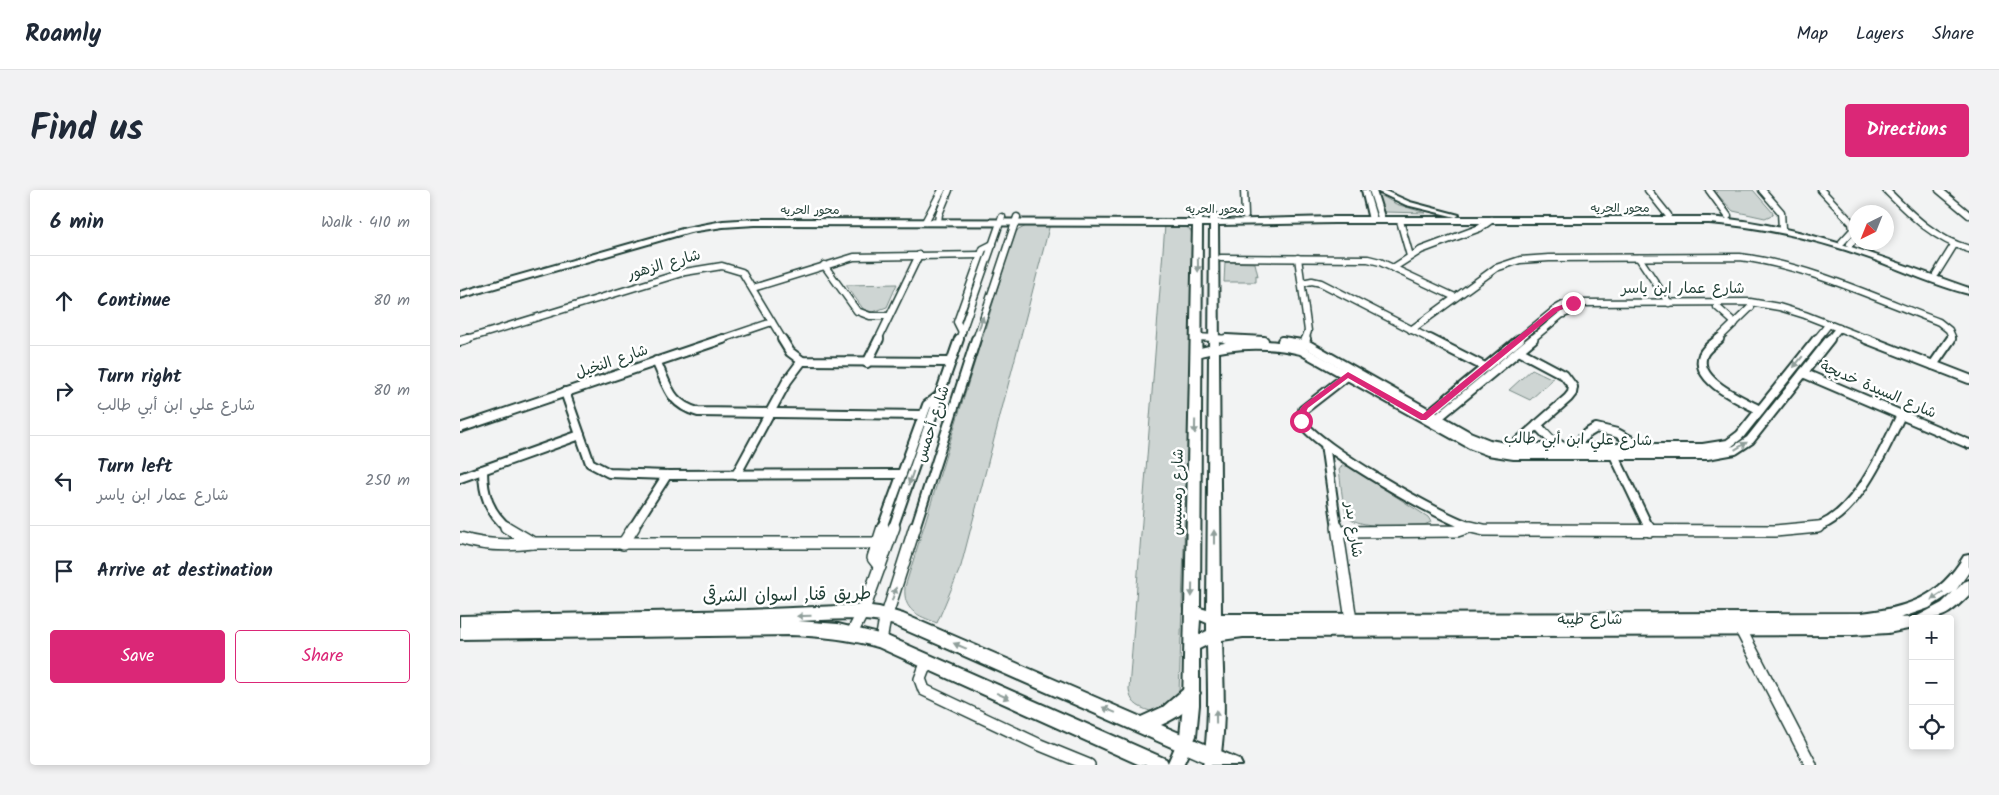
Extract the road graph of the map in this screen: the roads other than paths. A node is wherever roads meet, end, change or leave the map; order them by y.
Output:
1 (942, 190) edge
2 (949, 190) edge
3 (1244, 190) edge
4 (1365, 190) edge
5 (1372, 190) edge
6 (1378, 190) edge
7 (1642, 190) edge
8 (1648, 190) edge
9 (1709, 190) edge
10 (1762, 190) edge
11 (1821, 190) edge
12 (1828, 190) edge
13 (1886, 190) edge
14 (1939, 190) edge
15 (1849, 212) edge
16 (1968, 213) edge
17 (1456, 215) junction
18 (1664, 215) junction
19 (1245, 216) junction
20 (1728, 216) junction
21 (1261, 218) junction
22 (1376, 218) junction
23 (932, 219) junction
24 (1001, 219) junction
25 (1016, 219) junction
26 (1198, 219) junction
27 (1214, 219) junction
28 (1491, 220) junction
29 (1400, 221) junction
30 (1783, 227) junction
31 (1849, 241) edge
32 (1846, 243) junction
33 (992, 244) junction
34 (1954, 246) junction
35 (1969, 249) edge
36 (981, 255) junction
37 (919, 256) junction
38 (1410, 256) junction
39 (1221, 258) dead end
40 (1298, 258) junction
41 (1639, 258) junction
42 (824, 265) junction
43 (1394, 268) junction
44 (1936, 274) junction
45 (1302, 283) junction
46 (1969, 286) edge
47 (753, 288) junction
48 (460, 289) edge
49 (1969, 291) edge
50 (460, 294) edge
51 (1455, 297) junction
52 (1669, 303) junction
53 (1751, 306) junction
54 (1717, 307) junction
55 (890, 316) junction
56 (772, 322) junction
57 (1735, 323) junction
58 (1828, 326) junction
59 (1411, 330) junction
60 (1838, 330) junction
61 (962, 332) junction
62 (1197, 337) junction
63 (460, 341) edge
64 (1213, 344) junction
65 (1304, 344) junction
66 (1518, 351) junction
67 (1196, 353) junction
68 (970, 355) junction
69 (656, 361) junction
70 (802, 362) junction
71 (952, 362) junction
72 (867, 363) junction
73 (1933, 365) junction
74 (1485, 367) junction
75 (966, 368) junction
76 (1803, 373) junction
77 (1348, 375) junction
78 (1969, 379) edge
79 (1969, 384) edge
80 (565, 392) junction
81 (940, 395) junction
82 (1760, 410) junction
83 (768, 414) junction
84 (1901, 415) junction
85 (923, 416) junction
86 (1426, 416) junction
87 (1435, 420) junction
88 (1537, 425) junction
89 (460, 428) edge
90 (580, 434) junction
91 (1326, 444) junction
92 (1969, 444) edge
93 (1511, 448) junction
94 (1570, 448) junction
95 (1646, 448) junction
96 (1614, 455) junction
97 (483, 470) junction
98 (902, 474) junction
99 (667, 475) junction
100 (736, 475) junction
101 (460, 478) edge
102 (1474, 525) junction
103 (1650, 531) junction
104 (1339, 532) junction
105 (460, 538) edge
106 (877, 543) junction
107 (533, 544) junction
108 (623, 544) junction
109 (1969, 560) edge
110 (880, 567) junction
111 (1969, 586) edge
112 (1191, 611) junction
113 (863, 612) junction
114 (887, 615) junction
115 (1930, 615) edge
116 (1214, 618) junction
117 (1351, 620) junction
118 (460, 622) edge
119 (1909, 623) edge
120 (1597, 624) junction
121 (1740, 630) junction
122 (460, 632) edge
123 (852, 633) junction
124 (1214, 635) junction
125 (881, 641) junction
126 (1191, 646) junction
127 (927, 662) junction
128 (1191, 693) junction
129 (1141, 724) junction
130 (1185, 744) junction
131 (1212, 761) edge
132 (1088, 765) edge
133 (1160, 765) edge
134 (1175, 765) edge
135 (1234, 765) edge
136 (1811, 765) edge

1 - 23 street
2 - 23 street
3 - 19 street
4 - 22 street
5 - 22 street
6 - 17 street
7 - 18 street
8 - 18 street
9 - 20 street
10 - 30 street
11 - 32 street
12 - 15 street
13 - 34 street
14 - 16 street
17 - 18 main road, محور الحريه
17 - 22 main road, محور الحريه
18 - 20 main road, محور الحريه
19 - 21 main road, محور الحريه
19 - 27 main road, محور الحريه
20 - 30 main road, محور الحريه
21 - 22 main road, محور الحريه
21 - 27 main road, محور الحريه
22 - 29 main road, محور الحريه
23 - 24 main road, محور الحريه
23 - 48 main road, محور الحريه
23 - 50 main road, محور الحريه
24 - 25 main road, محور الحريه
24 - 33 street, شارع أحمس
25 - 26 main road, محور الحريه
68 -> 25 street, شارع أحمس
26 - 27 main road, محور الحريه
26 -> 62 main road, شارع رمسيس
27 - 64 main road
28 - 29 main road, محور الحريه
28 - 30 main road, محور الحريه
28 - 38 street
29 - 38 street
30 - 32 main road, محور الحريه
30 - 49 main road, محور الحريه
31 - 32 street
32 - 44 main road, محور الحريه
33 - 36 street
33 - 61 street, شارع أحمس
34 - 35 street
34 - 44 street
36 - 37 street
36 - 61 street
37 - 42 street
37 - 55 street
38 - 43 street
39 - 40 street
40 - 43 street
40 - 45 street
41 - 51 street
41 - 52 street
41 - 73 street
42 - 47 street
42 - 55 street
43 - 51 street
44 - 46 main road, محور الحريه
45 - 59 street
45 - 65 street
47 - 56 street, شارع الزهور
47 - 63 street, شارع الزهور
51 - 59 street
52 - 58 street, شارع عمار ابن ياسر
52 - 74 street, شارع عمار ابن ياسر
53 - 54 street, شارع عمار ابن ياسر
53 - 57 street
53 - 58 street, شارع عمار ابن ياسر
54 - 57 street
54 - 66 street, شارع عمار ابن ياسر
55 - 72 street
56 - 69 street, شارع النخيل
56 - 70 street, شارع الزهور
57 - 82 street
58 - 60 street, شارع عمار ابن ياسر
58 -> 82 street, شارع علي ابن أبي طالب
59 - 74 street
60 - 73 street, شارع عمار ابن ياسر
60 - 76 street, شارع علي ابن أبي طالب
60 - 79 street, شارع عمار ابن ياسر
61 - 71 street, شارع أحمس
62 - 64 street, شارع علي ابن أبي طالب
62 - 67 main road, شارع رمسيس
64 - 65 street, شارع علي ابن أبي طالب
64 - 67 street, شارع علي ابن أبي طالب
64 - 77 street, شارع علي ابن أبي طالب
116 -> 64 main road
65 - 86 street, شارع علي ابن أبي طالب
66 - 87 street, شارع عمار ابن ياسر
66 - 88 street
67 -> 112 main road, شارع رمسيس
68 - 71 street
68 - 75 street, شارع أحمس
69 - 80 street, شارع النخيل
69 - 83 street
70 - 72 street
70 - 83 street
71 - 72 street
71 - 75 street
71 - 81 street, شارع أحمس
73 - 78 street, شارع عمار ابن ياسر
74 - 86 street, شارع عمار ابن ياسر
114 -> 75 street, شارع أحمس
76 - 84 street, شارع السيدة خديجة
96 -> 76 street, شارع علي ابن أبي طالب
77 - 86 street, شارع علي ابن أبي طالب
77 - 91 street
80 - 89 street, شارع النخيل
80 - 90 street
81 - 85 street
81 -> 110 street, شارع أحمس
82 - 95 street, شارع علي ابن أبي طالب
83 - 85 street
83 - 100 street
84 - 92 street, شارع السيدة خديجة
84 - 103 street
85 - 98 street
86 - 87 street, شارع علي ابن أبي طالب
87 - 93 street, شارع علي ابن أبي طالب
87 - 96 street, شارع علي ابن أبي طالب
88 - 93 street
88 - 94 street
90 - 97 street
90 - 99 street
91 - 102 street
91 - 104 street, شارع بدر
93 - 94 street, شارع علي ابن أبي طالب
94 - 95 street, شارع علي ابن أبي طالب
94 - 95 street
96 - 103 street
97 - 101 street
97 - 107 street
98 - 100 street
98 - 106 street
99 - 100 street
99 - 108 street
102 - 103 street
102 - 104 street
104 - 117 street, شارع بدر
105 - 107 street
106 - 108 street
106 - 110 street
107 - 108 street
109 -> 120 main road, شارع طيبه
110 - 113 street, شارع أحمس
111 - 115 main road
112 - 116 main road, شارع طيبه
112 - 126 main road, شارع رمسيس
113 - 114 main road, طريق قنا, اسوان الشرقى
113 -> 118 main road, طريق قنا, اسوان الشرقى
113 - 123 street, شارع أحمس
114 - 125 street, شارع أحمس
129 -> 114 main road, طريق قنا, اسوان الشرقى
116 - 117 main road, شارع طيبه
116 - 124 main road
117 - 120 main road, شارع طيبه
119 - 121 main road, شارع طيبه
120 - 121 main road, شارع طيبه
120 - 124 main road, شارع طيبه
121 - 136 street
122 - 123 main road, طريق قنا, اسوان الشرقى
123 - 125 main road, طريق قنا, اسوان الشرقى
124 - 126 main road, شارع طيبه
131 -> 124 main road
125 - 127 main road, طريق قنا, اسوان الشرقى
126 - 128 main road, شارع رمسيس
127 - 132 street
127 -> 133 main road, طريق قنا, اسوان الشرقى
128 - 129 main road
128 - 130 main road, شارع رمسيس
129 - 130 main road, طريق قنا, اسوان الشرقى
130 - 131 main road, طريق قنا, اسوان الشرقى
130 - 134 main road, شارع رمسيس
131 - 135 main road, طريق قنا, اسوان الشرقى

